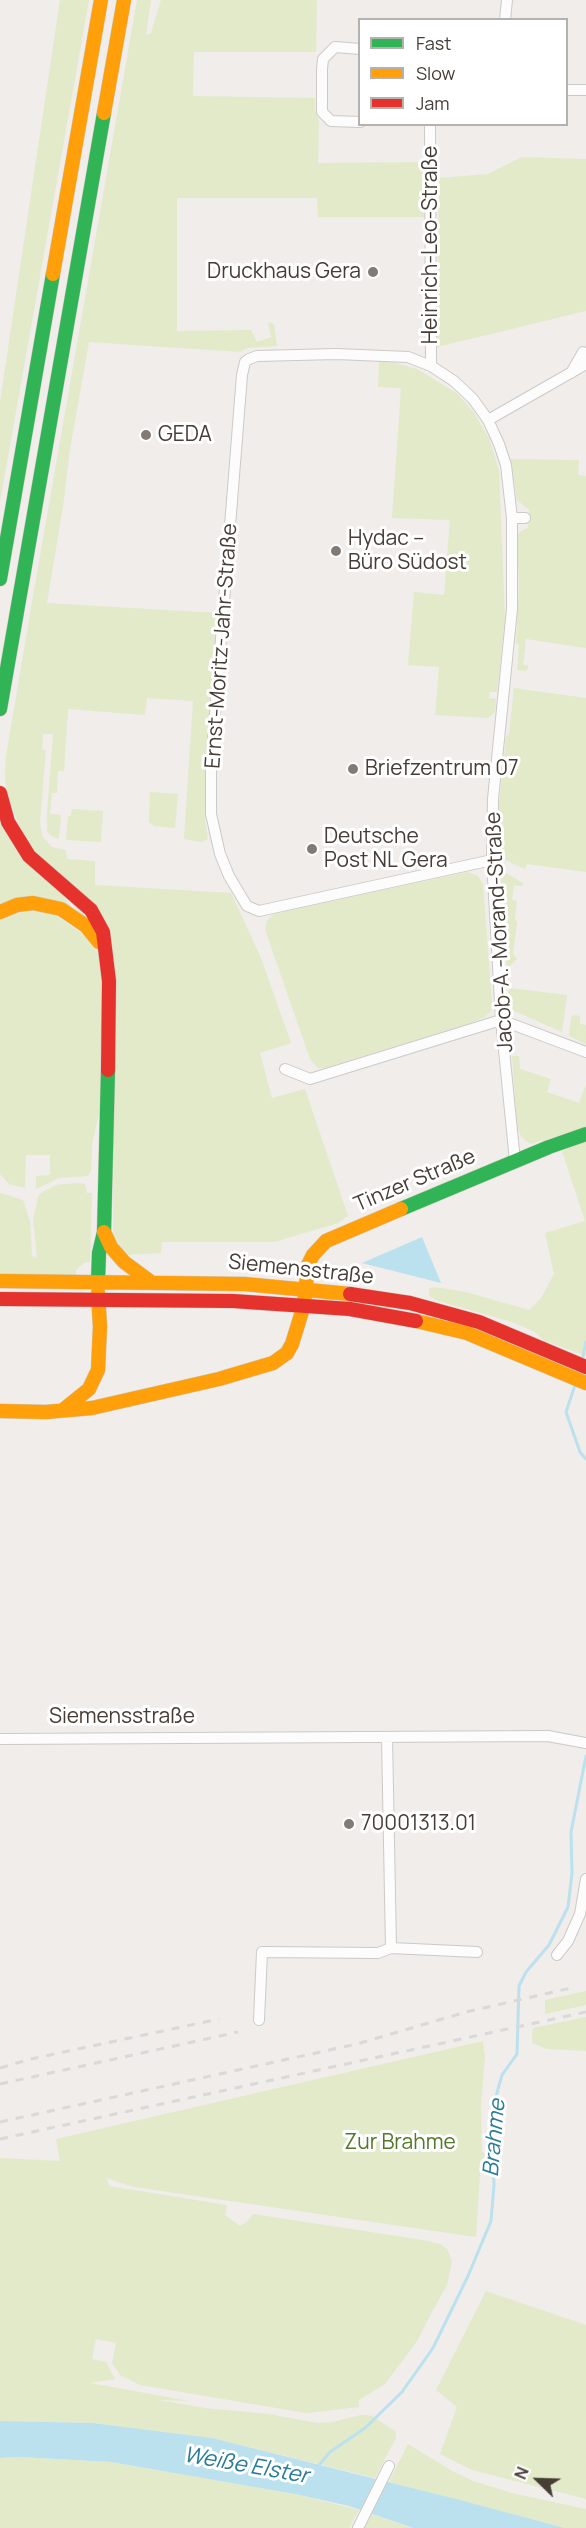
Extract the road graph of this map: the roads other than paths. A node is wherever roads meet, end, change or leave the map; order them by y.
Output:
1 (101, 0) edge
2 (124, 0) edge
3 (507, 0) edge
4 (505, 18) edge
5 (358, 50) edge
6 (568, 90) edge
7 (586, 90) edge
8 (358, 122) edge
9 (430, 126) edge
10 (586, 357) edge
11 (586, 364) edge
12 (244, 366) joint
13 (431, 366) junction
14 (569, 375) junction
15 (488, 420) junction
16 (512, 518) junction
17 (525, 518) dead end
18 (0, 579) edge
19 (0, 709) edge
20 (0, 793) edge
21 (492, 860) junction
22 (0, 912) edge
23 (106, 953) junction
24 (501, 1020) junction
25 (586, 1052) edge
26 (285, 1069) dead end
27 (586, 1134) edge
28 (515, 1161) junction
29 (104, 1232) junction
30 (111, 1247) junction
31 (308, 1265) junction
32 (0, 1281) edge
33 (104, 1281) junction
34 (151, 1282) junction
35 (284, 1287) junction
36 (305, 1289) junction
37 (0, 1299) edge
38 (99, 1300) junction
39 (304, 1305) junction
40 (568, 1367) junction
41 (586, 1367) edge
42 (585, 1383) edge
43 (88, 1389) junction
44 (116, 1402) junction
45 (63, 1410) junction
46 (0, 1411) edge
47 (387, 1737) junction
48 (0, 1739) edge
49 (583, 1743) edge
50 (586, 1879) edge
51 (391, 1948) junction
52 (477, 1952) dead end
53 (557, 1955) dead end
54 (260, 2020) dead end
55 (389, 2466) dead end
56 (358, 2528) edge

1 - 18 main road
2 - 19 main road
3 - 4 street
5 - 8 street
6 - 7 street
9 - 13 street, Heinrich-Leo-Straße
10 - 14 street
11 - 14 street
12 - 13 street, Jacob-A.-Morand-Straße
12 - 21 street, Ernst-Moritz-Jahr-Straße
13 - 15 street, Jacob-A.-Morand-Straße
14 - 15 street
15 - 16 street, Jacob-A.-Morand-Straße
16 - 17 street
16 - 21 street, Jacob-A.-Morand-Straße
20 - 23 main road
21 - 24 street, Jacob-A.-Morand-Straße
22 - 23 main road
23 - 29 main road
24 - 25 street
24 - 26 street
24 - 28 street, Jacob-A.-Morand-Straße
27 - 28 main road, Tinzer Straße
28 - 31 main road, Tinzer Straße
29 - 30 main road
29 - 33 main road
30 - 33 main road
30 - 34 main road
31 - 35 main road, Tinzer Straße
31 - 36 main road
32 - 33 main road, Siemensstraße
33 - 34 main road, Siemensstraße
33 - 38 main road
34 - 35 main road, Siemensstraße
35 - 36 main road, Siemensstraße
36 - 39 main road
36 - 40 main road, Siemensstraße
37 - 38 main road, Siemensstraße
38 - 39 main road, Siemensstraße
38 - 43 main road
39 - 40 main road, Siemensstraße
39 - 44 main road, Siemensstraße
40 - 41 main road, Siemensstraße
40 - 42 main road, Siemensstraße
43 - 44 main road
43 - 45 main road
44 - 45 main road, Siemensstraße
45 - 46 main road, Siemensstraße
47 - 48 street, Siemensstraße
47 - 49 street, Siemensstraße
47 - 51 street
50 - 53 street
51 - 52 street
51 - 54 street
55 - 56 street

